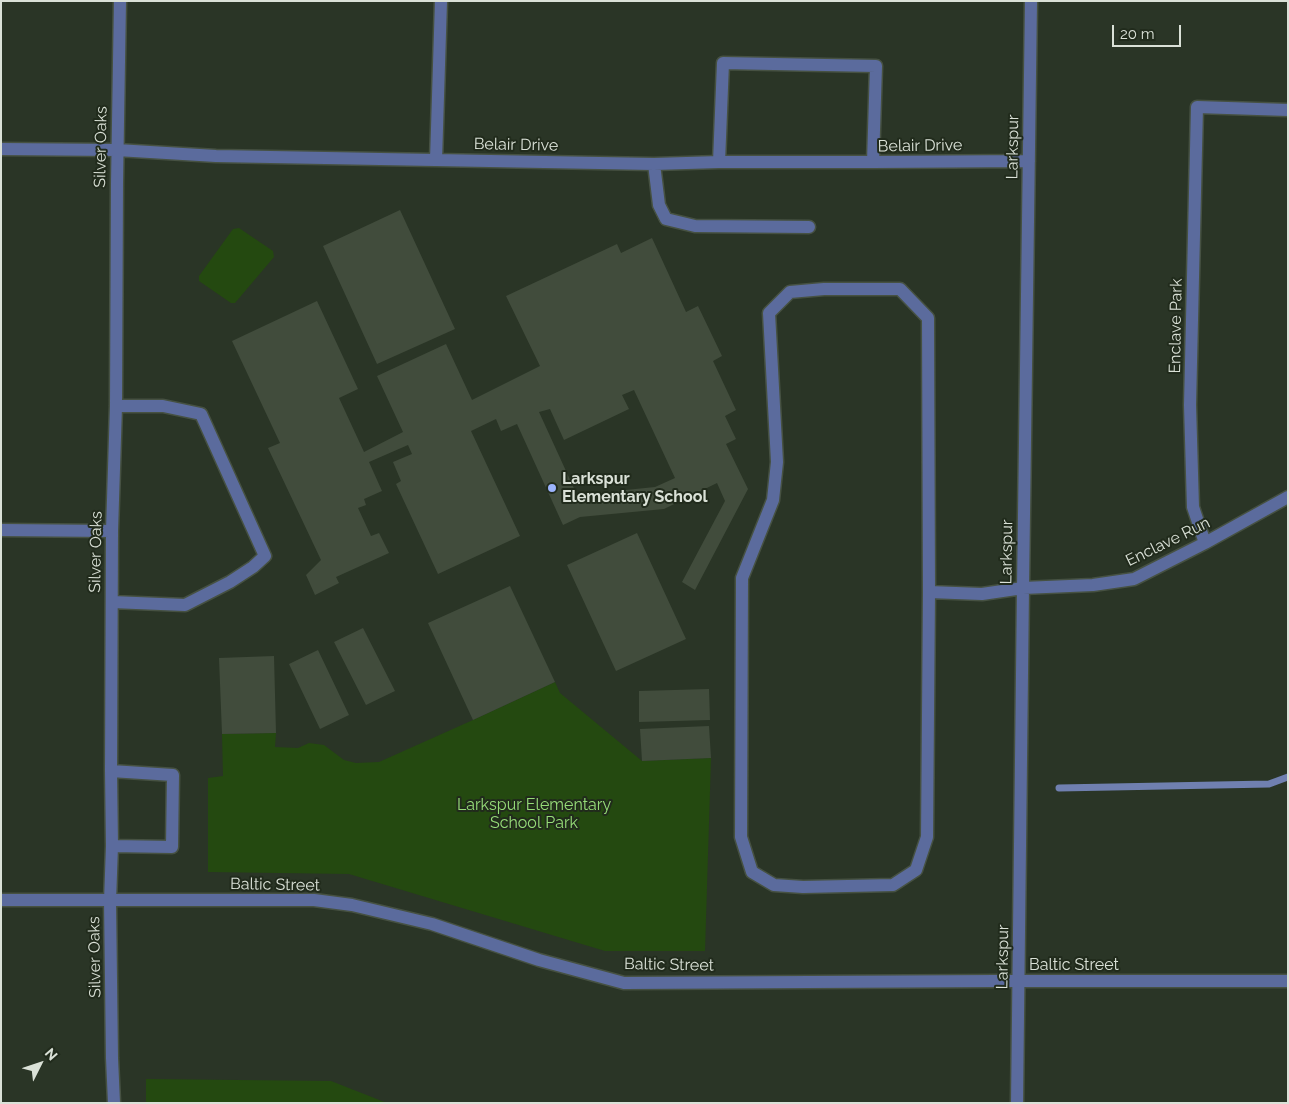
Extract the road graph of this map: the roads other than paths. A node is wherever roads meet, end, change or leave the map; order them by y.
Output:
1 (120, 1) edge
2 (441, 1) edge
3 (1031, 1) edge
4 (1288, 110) edge
5 (1, 149) edge
6 (117, 150) junction
7 (436, 160) junction
8 (1029, 161) junction
9 (719, 162) junction
10 (873, 162) junction
11 (654, 164) junction
12 (808, 227) dead end
13 (116, 406) junction
14 (1288, 497) edge
15 (1, 530) edge
16 (112, 530) junction
17 (1205, 543) junction
18 (1022, 588) junction
19 (929, 592) junction
20 (112, 602) junction
21 (111, 771) junction
22 (112, 846) junction
23 (1, 900) edge
24 (110, 901) junction
25 (1019, 981) junction
26 (1288, 981) edge
27 (114, 1103) edge
28 (1017, 1103) edge

1 - 6 street, Silver Oaks
2 - 7 street
3 - 8 street, Larkspur
4 - 17 street, Enclave Park
5 - 6 street, Belair Drive
6 - 7 street, Belair Drive
6 - 13 street, Silver Oaks
7 - 11 street, Belair Drive
8 - 10 street, Belair Drive
8 - 18 street, Larkspur
9 - 10 street, Belair Drive
9 - 10 street
9 - 11 street, Belair Drive
11 - 12 street
13 - 16 street, Silver Oaks
13 - 20 street
14 - 17 street, Enclave Run
15 - 16 street
16 - 20 street, Silver Oaks
17 - 18 street, Enclave Run
18 - 19 street, Enclave Run
18 - 25 street, Larkspur
19 - 19 street
20 - 21 street, Silver Oaks
21 - 22 street, Silver Oaks
21 - 22 street
22 - 24 street, Silver Oaks
23 - 24 street, Baltic Street
24 - 25 street, Baltic Street
24 - 27 street, Silver Oaks
25 - 26 street, Baltic Street
25 - 28 street, Larkspur

